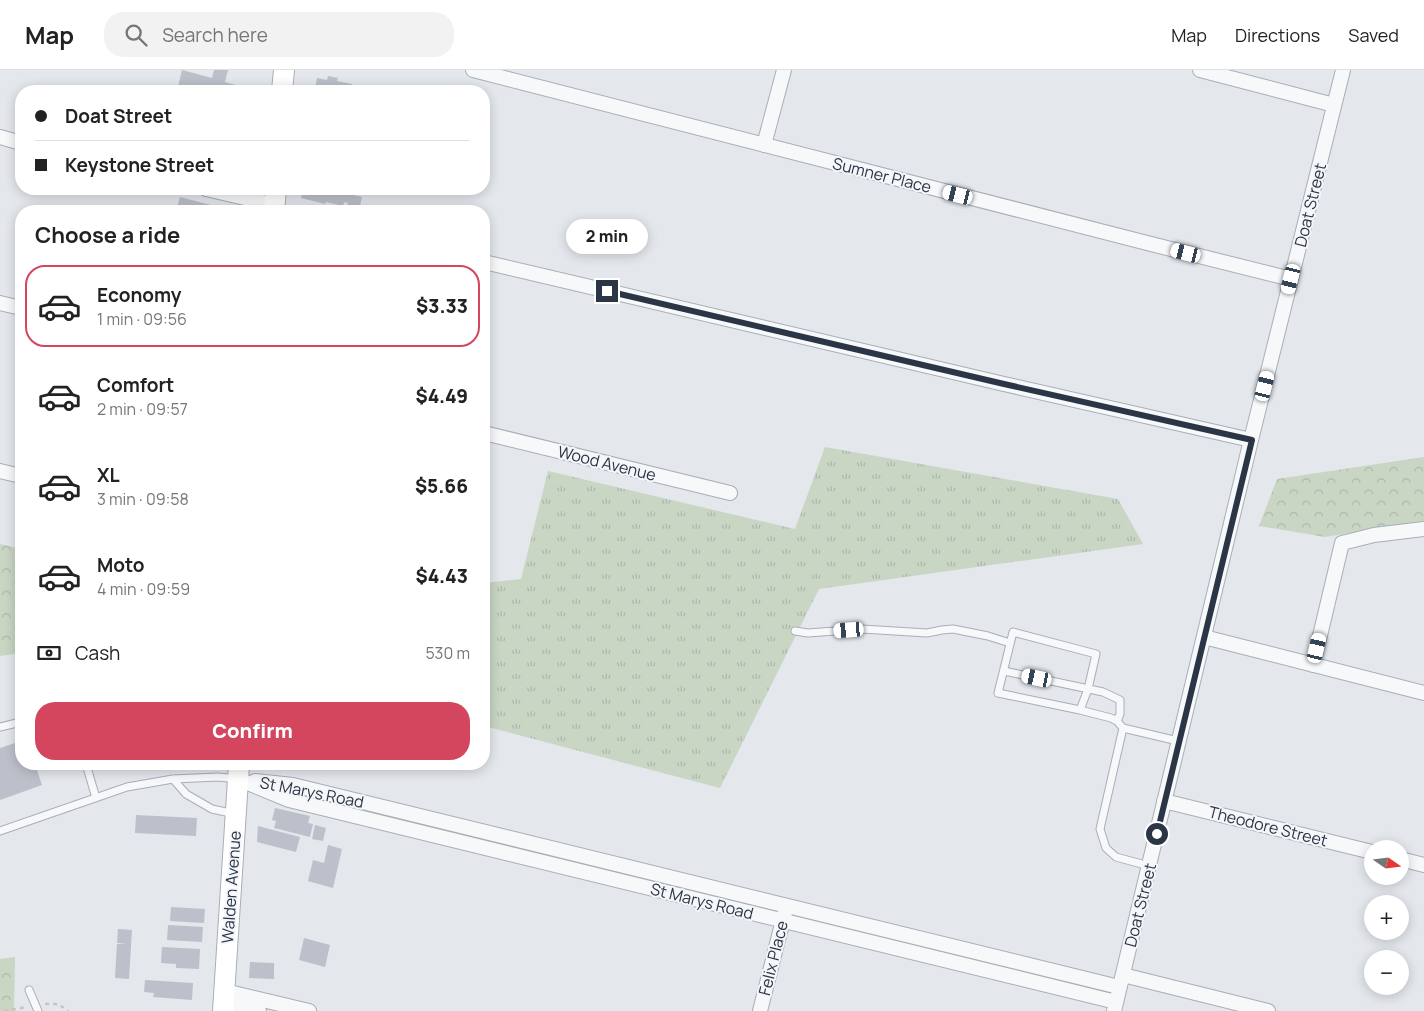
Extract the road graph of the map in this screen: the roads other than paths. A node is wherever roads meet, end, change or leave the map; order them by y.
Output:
1 (284, 70) edge
2 (473, 70) edge
3 (784, 70) edge
4 (1200, 70) edge
5 (1344, 70) edge
6 (283, 85) edge
7 (1334, 105) junction
8 (0, 137) edge
9 (15, 141) edge
10 (764, 145) junction
11 (238, 195) edge
12 (275, 202) edge
13 (490, 263) edge
14 (1291, 279) junction
15 (0, 303) edge
16 (15, 307) edge
17 (490, 434) edge
18 (1252, 440) junction
19 (0, 471) edge
20 (15, 475) edge
21 (730, 493) dead end
22 (1424, 529) edge
23 (795, 631) dead end
24 (1204, 637) junction
25 (1010, 643) junction
26 (1313, 665) junction
27 (1004, 671) junction
28 (1088, 689) junction
29 (1424, 693) edge
30 (1080, 710) junction
31 (1117, 721) junction
32 (15, 723) edge
33 (0, 727) edge
34 (1123, 728) junction
35 (1178, 741) junction
36 (88, 770) edge
37 (238, 771) edge
38 (173, 779) junction
39 (96, 798) junction
40 (1164, 800) junction
41 (236, 814) junction
42 (433, 819) junction
43 (0, 831) edge
44 (430, 834) junction
45 (1364, 850) edge
46 (1409, 861) edge
47 (1424, 865) edge
48 (1149, 866) junction
49 (633, 868) junction
50 (629, 883) junction
51 (786, 906) junction
52 (783, 920) junction
53 (923, 939) junction
54 (920, 954) junction
55 (1121, 981) junction
56 (29, 990) dead end
57 (224, 1001) edge
58 (1115, 1007) edge
59 (38, 1011) edge
60 (259, 1011) edge
61 (309, 1011) edge
62 (760, 1011) edge
63 (1268, 1011) edge

1 - 6 main road
2 - 10 street, Sumner Place
3 - 10 street
4 - 7 street
5 - 7 street, Doat Street
7 - 14 street, Doat Street
8 - 9 street
10 - 14 street, Sumner Place
11 - 12 street
13 - 18 street
14 - 18 street, Doat Street
15 - 16 street
17 - 21 street, Wood Avenue
18 - 24 street, Doat Street
19 - 20 street
22 - 26 street
23 - 25 lane
24 - 26 street
24 - 35 street, Doat Street
25 - 27 lane
25 - 28 lane
26 - 29 street
27 - 28 lane
27 - 30 lane
28 - 30 lane
28 - 31 lane
30 - 31 lane
31 - 34 lane
32 - 33 lane
34 - 35 lane
34 - 48 lane
35 - 40 street, Doat Street
36 - 39 lane
37 - 38 lane
37 - 41 main road, Walden Avenue
37 - 42 street, St Marys Road
37 - 44 street, St Marys Road
38 - 39 lane
38 - 41 lane
39 - 43 lane
40 - 45 street, Theodore Street
40 - 48 street, Doat Street
41 - 57 main road, Walden Avenue
42 - 44 street
42 - 49 street, St Marys Road
44 - 50 street, St Marys Road
46 - 47 street
48 - 55 street, Doat Street
49 - 50 street
49 - 51 street, St Marys Road
50 - 52 street, St Marys Road
51 - 52 street, Felix Place
51 - 53 street, St Marys Road
52 - 54 street, St Marys Road
52 - 62 street, Felix Place
53 - 54 street
53 - 55 street, St Marys Road
54 - 58 street, St Marys Road
55 - 58 street, Doat Street
55 - 63 street, St Marys Road
56 - 59 lane
57 - 60 street
57 - 61 street

